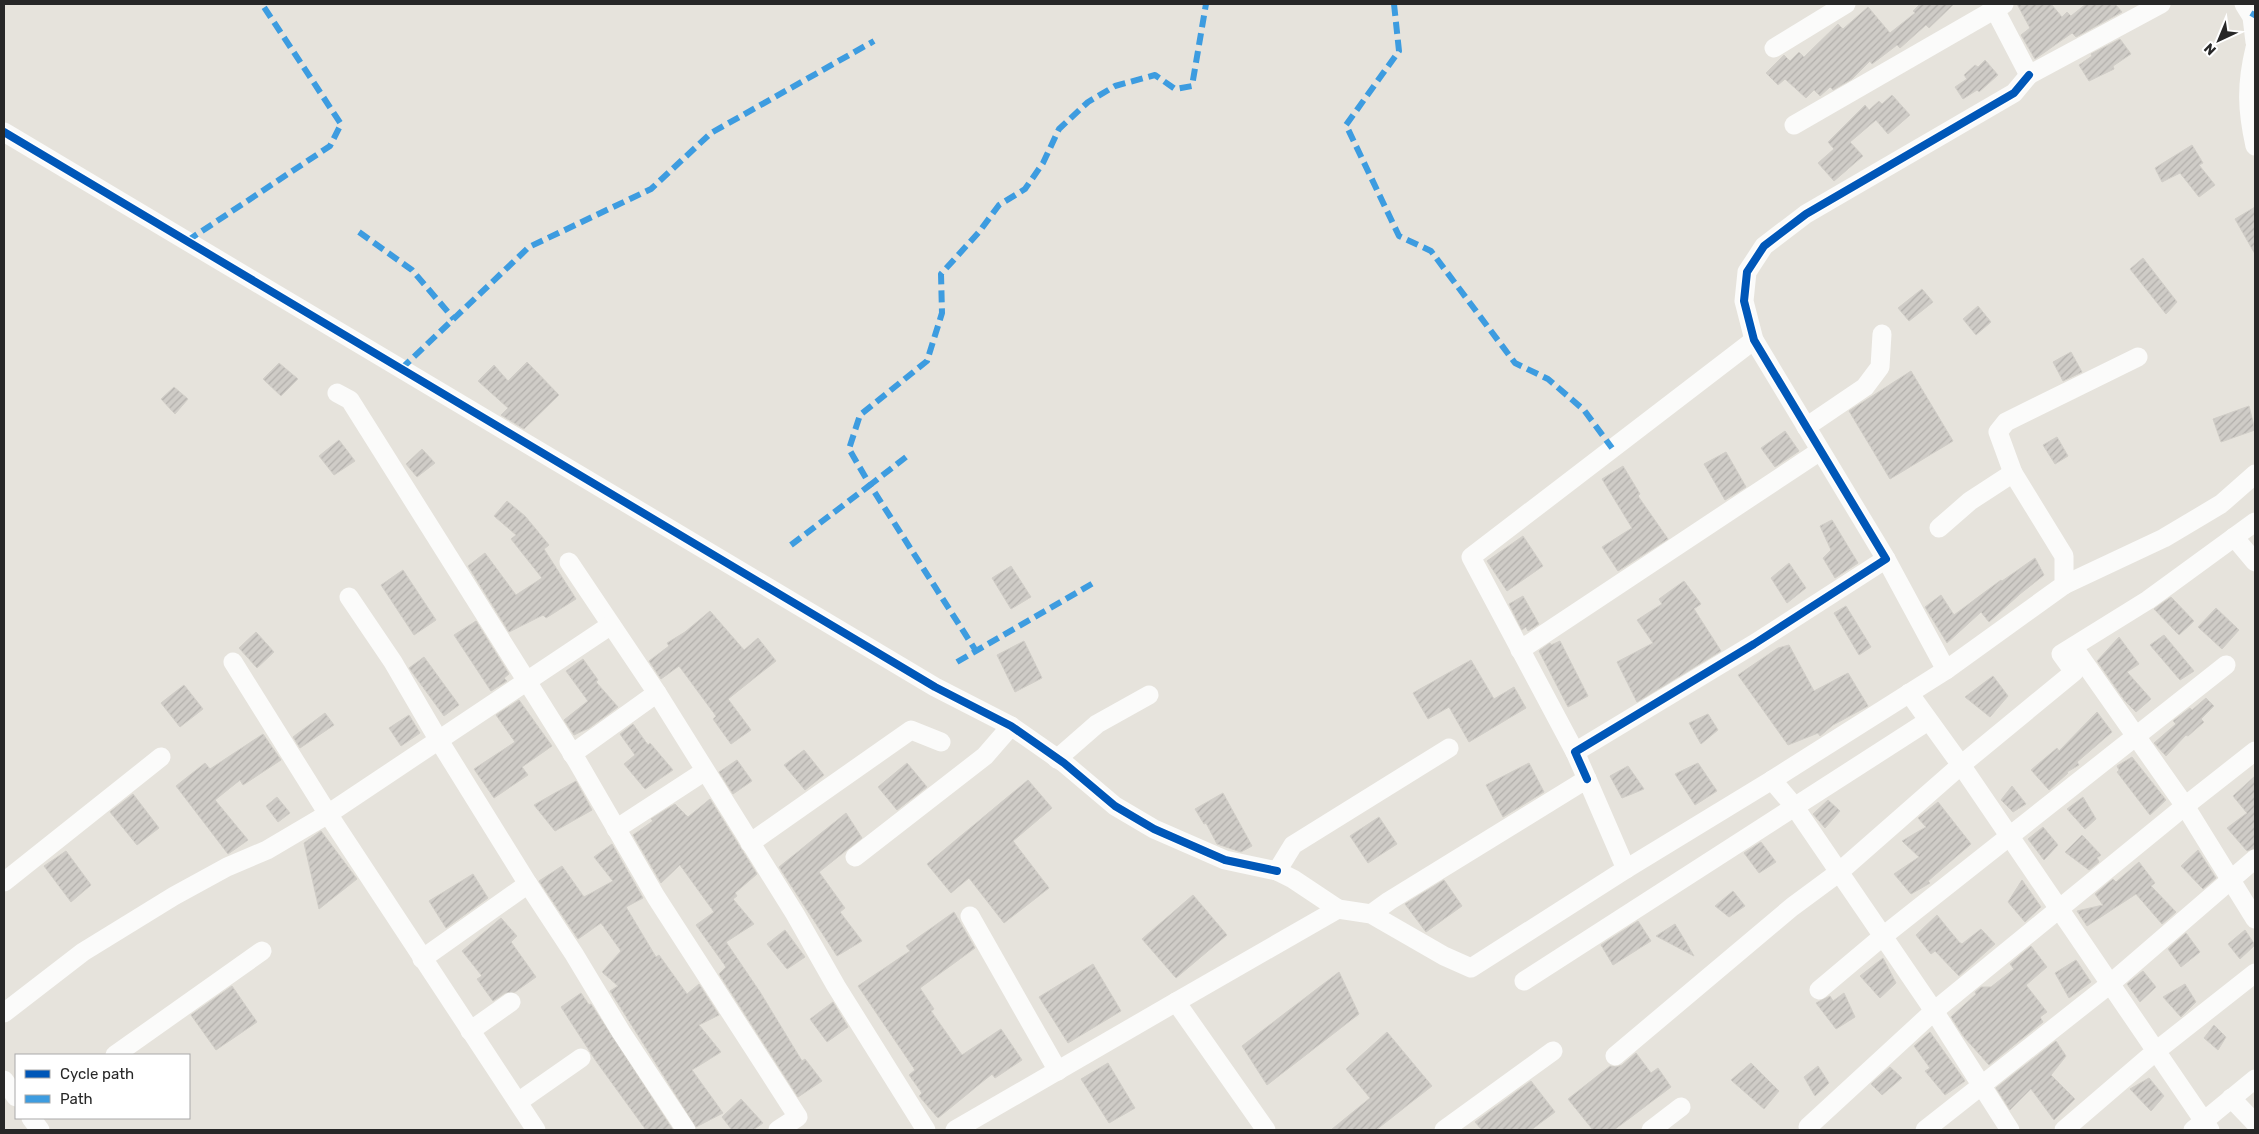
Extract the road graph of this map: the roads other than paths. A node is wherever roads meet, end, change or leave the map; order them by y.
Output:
1 (1846, 4) edge
2 (2161, 4) edge
3 (2244, 4) edge
4 (1997, 6) edge
5 (2255, 42) edge
6 (1774, 48) dead end
7 (2255, 48) edge
8 (2029, 75) junction
9 (1794, 125) dead end
10 (4, 132) edge
11 (2255, 146) edge
12 (1882, 334) dead end
13 (1754, 340) junction
14 (2138, 357) dead end
15 (337, 393) dead end
16 (1806, 427) junction
17 (1820, 451) junction
18 (2013, 473) junction
19 (2255, 474) edge
20 (2255, 522) edge
21 (1939, 528) dead end
22 (2234, 537) junction
23 (1886, 559) junction
24 (569, 562) dead end
25 (2255, 562) edge
26 (2064, 585) junction
27 (350, 597) dead end
28 (611, 625) junction
29 (2074, 648) junction
30 (1520, 650) junction
31 (233, 662) dead end
32 (2226, 665) dead end
33 (1946, 670) junction
34 (525, 682) junction
35 (657, 693) junction
36 (1909, 693) junction
37 (1149, 695) dead end
38 (1928, 721) junction
39 (1011, 726) junction
40 (2136, 737) junction
41 (438, 739) junction
42 (941, 742) dead end
43 (1449, 748) dead end
44 (2255, 751) edge
45 (1575, 752) junction
46 (572, 754) junction
47 (161, 757) dead end
48 (1057, 759) junction
49 (1961, 765) junction
50 (705, 771) junction
51 (1587, 780) junction
52 (1772, 780) junction
53 (1794, 806) junction
54 (2185, 806) junction
55 (328, 814) junction
56 (616, 829) junction
57 (2010, 837) junction
58 (750, 843) junction
59 (855, 857) dead end
60 (2255, 859) edge
61 (1626, 869) junction
62 (1276, 871) junction
63 (1838, 873) junction
64 (2230, 879) junction
65 (4, 882) edge
66 (528, 884) junction
67 (1338, 909) junction
68 (2058, 909) junction
69 (1371, 914) junction
70 (970, 916) dead end
71 (2255, 919) edge
72 (1882, 937) junction
73 (262, 951) dead end
74 (422, 959) junction
75 (2255, 973) edge
76 (1524, 981) dead end
77 (2110, 984) junction
78 (1818, 990) dead end
79 (511, 1002) dead end
80 (1176, 1002) junction
81 (1934, 1011) junction
82 (4, 1013) edge
83 (470, 1031) junction
84 (1553, 1051) dead end
85 (2156, 1051) junction
86 (117, 1054) edge
87 (1615, 1056) dead end
88 (581, 1058) dead end
89 (1058, 1071) junction
90 (2255, 1079) edge
91 (4, 1080) edge
92 (1981, 1084) junction
93 (15, 1096) edge
94 (2232, 1098) junction
95 (518, 1102) junction
96 (1681, 1107) dead end
97 (33, 1119) edge
98 (2255, 1123) edge
99 (980, 1124) edge
100 (1808, 1127) dead end
101 (2202, 1127) edge
102 (40, 1130) edge
103 (536, 1130) edge
104 (686, 1130) edge
105 (778, 1130) edge
106 (926, 1130) edge
107 (956, 1130) edge
108 (1266, 1130) edge
109 (1444, 1130) edge
110 (1651, 1130) edge
111 (1925, 1130) edge
112 (2010, 1130) edge
113 (2064, 1130) edge

1 - 6 street
2 - 8 street
3 - 5 street
4 - 8 street
4 - 9 street
7 - 11 street
8 - 13 street
10 - 39 street
12 - 16 street
13 - 16 street
13 - 30 street
14 - 18 street
15 - 34 street
16 - 17 street
17 - 23 street
17 - 30 street
18 - 21 street
18 - 26 street
19 - 26 street
20 - 22 street
22 - 25 street
22 - 29 street
23 - 33 street
23 - 45 street
24 - 28 street
26 - 33 street
27 - 41 street
28 - 34 street
28 - 35 street
29 - 40 street
29 - 49 street
30 - 45 street
31 - 55 street
32 - 40 street
33 - 36 street
34 - 41 street
34 - 46 street
35 - 46 street
35 - 50 street
36 - 38 street
36 - 52 street
37 - 48 street
38 - 49 street
38 - 53 street
39 - 48 street
39 - 59 street
40 - 54 street
40 - 57 street
41 - 55 street
41 - 66 street
42 - 58 street
43 - 62 street
44 - 54 street
45 - 51 street
46 - 56 street
47 - 65 street
48 - 62 street
49 - 57 street
49 - 63 street
50 - 56 street
50 - 58 street
51 - 61 street
51 - 69 street
52 - 53 street
52 - 61 street
53 - 63 street
53 - 76 street
54 - 64 street
54 - 68 street
55 - 74 street
55 - 82 street
56 - 105 street
57 - 68 street
57 - 72 street
58 - 106 street
60 - 64 street
61 - 69 street
62 - 67 street
63 - 72 street
63 - 87 street
64 - 71 street
64 - 77 street
66 - 74 street
66 - 104 street
67 - 69 street
67 - 80 street
68 - 77 street
68 - 81 street
70 - 89 street
72 - 78 street
72 - 81 street
73 - 86 street
74 - 83 street
75 - 85 street
77 - 85 street
77 - 92 street
79 - 83 street
80 - 89 street
80 - 108 street
81 - 92 street
81 - 100 street
83 - 95 street
84 - 109 street
85 - 101 street
85 - 113 street
88 - 95 street
89 - 99 street
90 - 94 street
91 - 93 street
92 - 111 street
92 - 112 street
94 - 98 street
94 - 101 street
95 - 103 street
96 - 110 street
97 - 102 street
99 - 107 street

